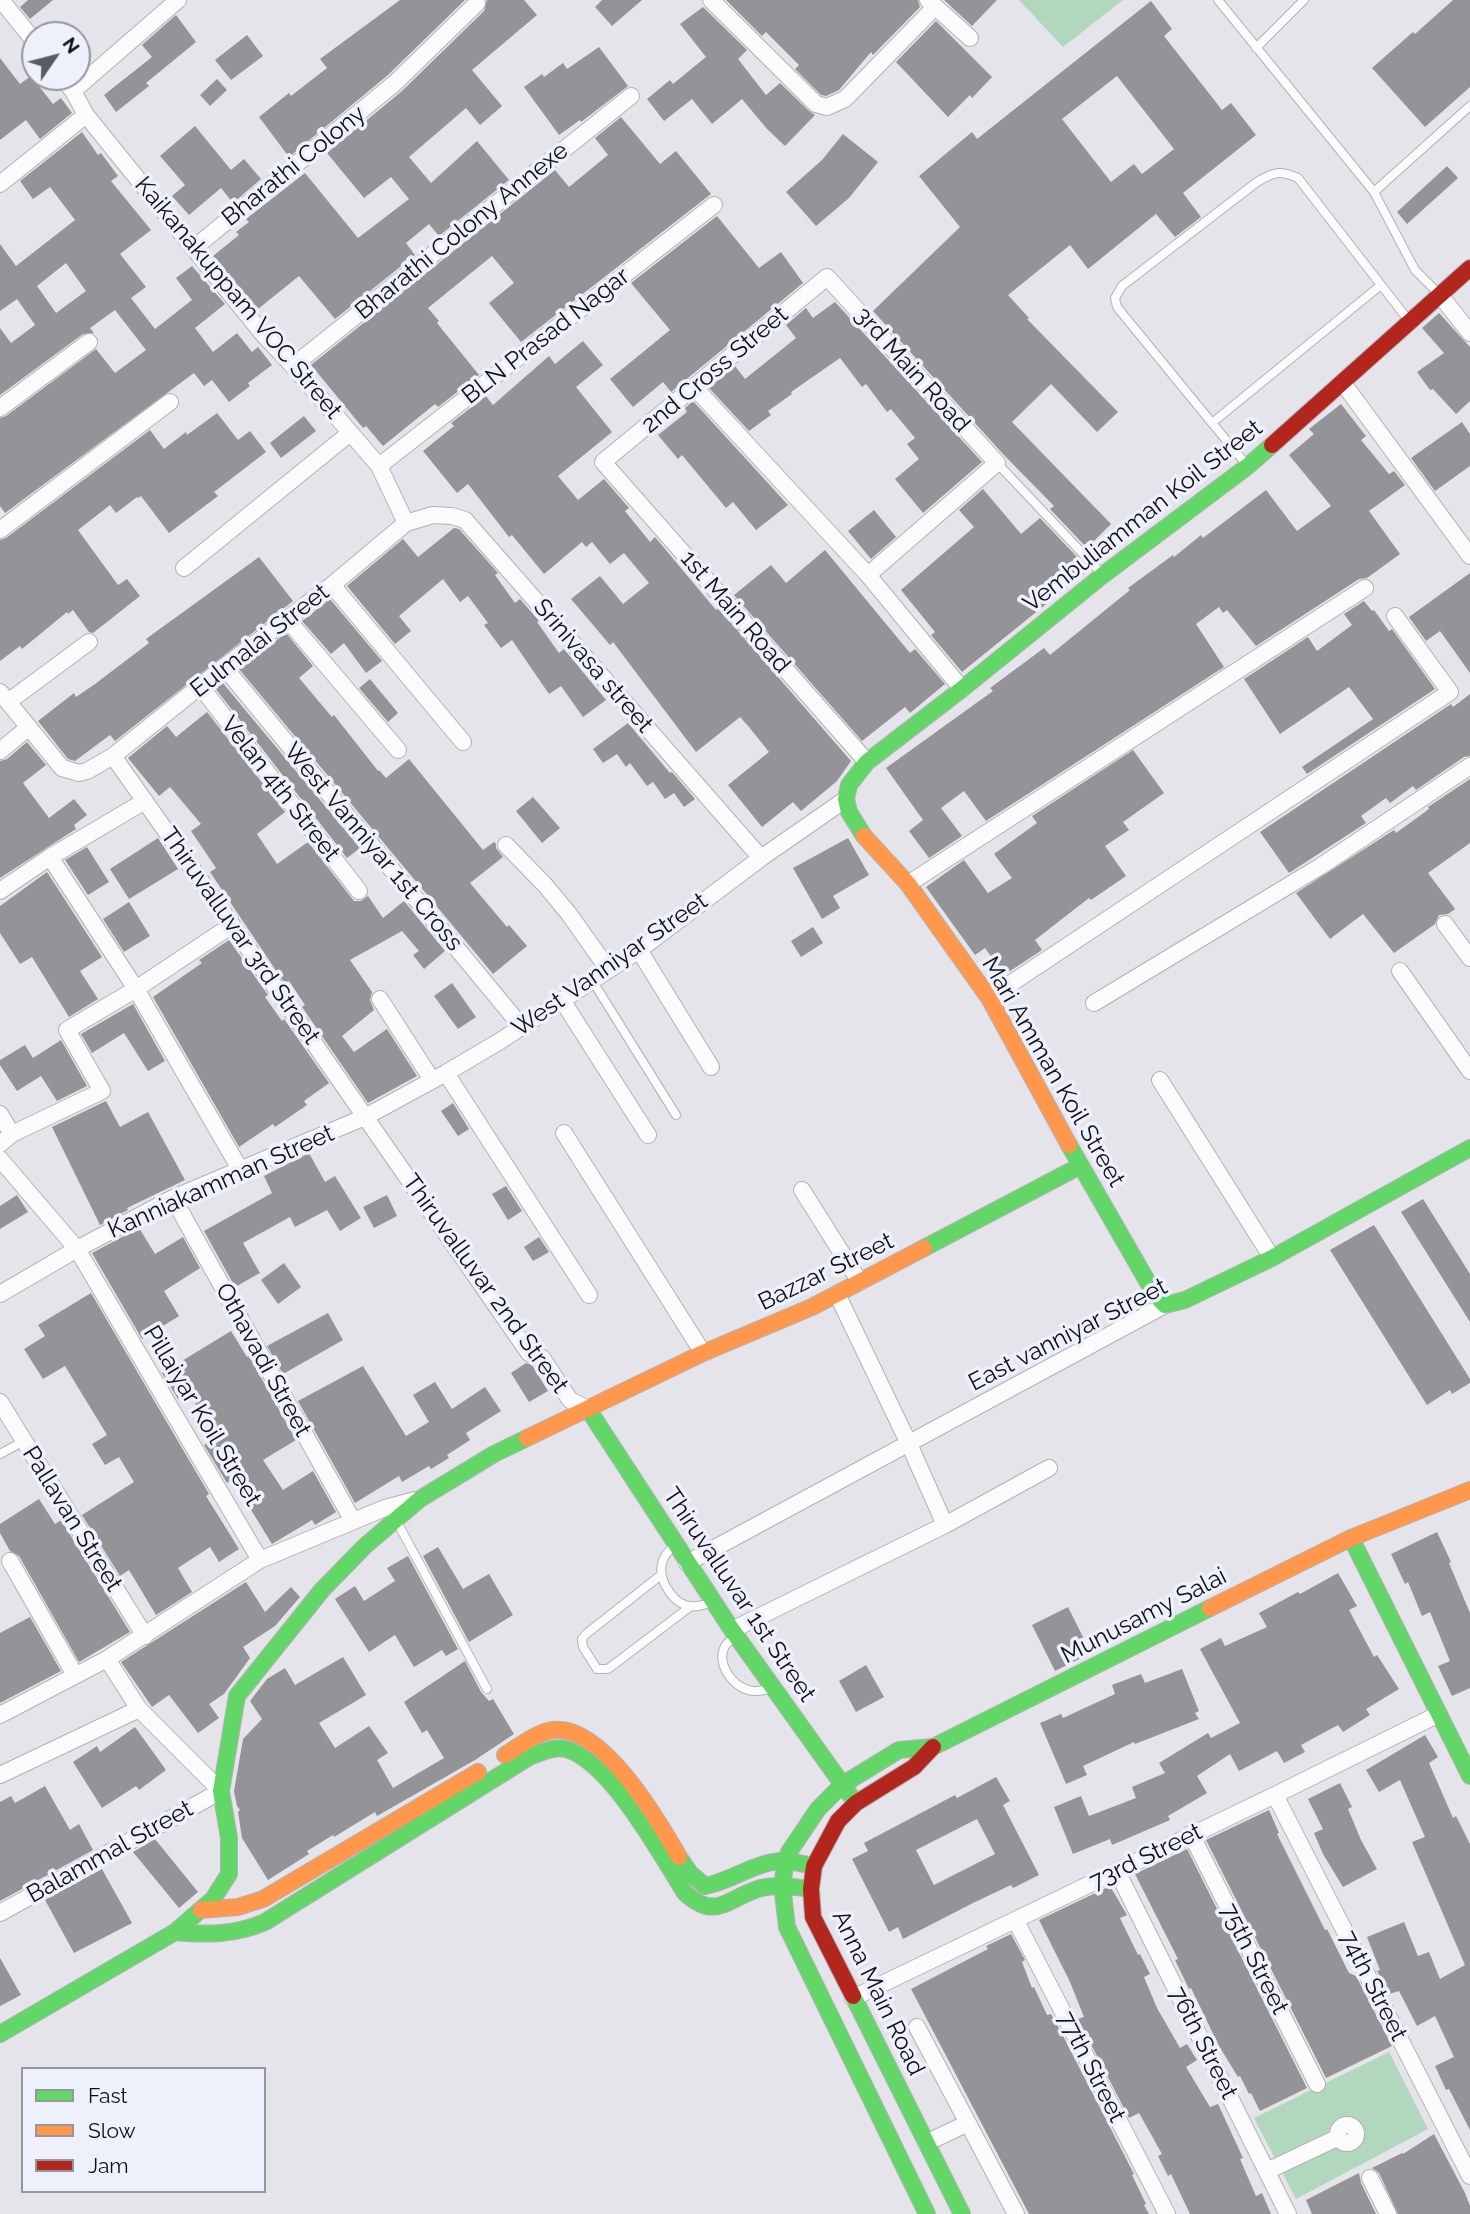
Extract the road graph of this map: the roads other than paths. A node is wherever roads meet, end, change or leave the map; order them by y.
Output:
1 (1, 0) edge
2 (178, 0) edge
3 (711, 0) edge
4 (1218, 0) edge
5 (1304, 0) edge
6 (477, 3) dead end
7 (932, 3) edge
8 (21, 25) edge
9 (970, 38) dead end
10 (1256, 48) junction
11 (91, 75) edge
12 (74, 91) edge
13 (631, 96) dead end
14 (1470, 106) edge
15 (86, 115) junction
16 (0, 184) edge
17 (1374, 192) junction
18 (714, 205) dead end
19 (194, 248) junction
20 (1470, 268) edge
21 (827, 277) joint
22 (1381, 285) junction
23 (1440, 295) junction
24 (1409, 321) junction
25 (1470, 333) edge
26 (89, 342) dead end
27 (293, 366) junction
28 (1343, 383) junction
29 (695, 388) junction
30 (170, 402) dead end
31 (0, 408) edge
32 (1212, 423) junction
33 (351, 433) junction
34 (603, 462) joint
35 (997, 463) junction
36 (379, 466) junction
37 (1248, 466) junction
38 (406, 523) junction
39 (0, 530) edge
40 (1470, 556) edge
41 (184, 568) dead end
42 (868, 575) junction
43 (1103, 575) junction
44 (332, 584) junction
45 (1365, 587) dead end
46 (1395, 616) dead end
47 (287, 619) junction
48 (89, 642) dead end
49 (224, 667) junction
50 (201, 687) junction
51 (962, 689) junction
52 (4, 697) edge
53 (29, 727) junction
54 (463, 742) dead end
55 (398, 750) dead end
56 (0, 751) edge
57 (113, 756) junction
58 (867, 762) junction
59 (1470, 766) edge
60 (846, 799) junction
61 (145, 801) junction
62 (506, 845) dead end
63 (50, 857) junction
64 (761, 858) junction
65 (908, 884) junction
66 (0, 891) edge
67 (359, 891) dead end
68 (1446, 924) dead end
69 (232, 925) junction
70 (639, 950) junction
71 (1470, 958) edge
72 (608, 969) junction
73 (1400, 971) dead end
74 (592, 980) junction
75 (136, 989) junction
76 (989, 998) junction
77 (380, 999) dead end
78 (562, 1000) junction
79 (1094, 1003) dead end
80 (521, 1026) junction
81 (711, 1067) dead end
82 (1470, 1071) edge
83 (439, 1077) junction
84 (1160, 1080) dead end
85 (0, 1114) edge
86 (676, 1115) dead end
87 (365, 1117) junction
88 (565, 1133) dead end
89 (648, 1135) dead end
90 (6, 1139) edge
91 (1470, 1148) edge
92 (0, 1159) edge
93 (1080, 1166) junction
94 (241, 1171) junction
95 (802, 1190) dead end
96 (173, 1199) junction
97 (77, 1249) junction
98 (1272, 1258) junction
99 (860, 1282) junction
100 (0, 1294) edge
101 (838, 1294) junction
102 (589, 1295) dead end
103 (1165, 1305) junction
104 (703, 1353) junction
105 (0, 1402) edge
106 (588, 1409) junction
107 (24, 1441) junction
108 (909, 1444) junction
109 (0, 1454) edge
110 (1049, 1468) dead end
111 (1470, 1490) edge
112 (421, 1499) junction
113 (396, 1520) junction
114 (353, 1521) junction
115 (945, 1525) junction
116 (1350, 1538) junction
117 (675, 1545) junction
118 (260, 1560) junction
119 (10, 1561) dead end
120 (687, 1563) junction
121 (661, 1575) junction
122 (713, 1602) junction
123 (691, 1606) junction
124 (734, 1633) junction
125 (145, 1636) junction
126 (107, 1659) junction
127 (75, 1675) junction
128 (774, 1688) junction
129 (487, 1689) dead end
130 (139, 1709) junction
131 (1439, 1714) junction
132 (0, 1715) edge
133 (933, 1747) junction
134 (0, 1775) edge
135 (1470, 1776) edge
136 (842, 1785) junction
137 (221, 1791) junction
138 (1275, 1795) junction
139 (856, 1803) junction
140 (1191, 1834) junction
141 (786, 1861) junction
142 (814, 1866) junction
143 (1117, 1871) junction
144 (782, 1885) junction
145 (811, 1889) junction
146 (201, 1910) junction
147 (0, 1913) edge
148 (1016, 1921) junction
149 (175, 1933) junction
150 (853, 1998) junction
151 (917, 2026) dead end
152 (0, 2034) edge
153 (1317, 2084) dead end
154 (968, 2123) junction
155 (1339, 2137) dead end
156 (926, 2143) junction
157 (1267, 2171) junction
158 (1470, 2176) edge
159 (1370, 2178) dead end
160 (927, 2214) edge
161 (962, 2214) edge
162 (1016, 2214) edge
163 (1167, 2214) edge
164 (1288, 2214) edge
165 (1388, 2214) edge

1 - 8 street
2 - 11 street
3 - 7 street
4 - 10 lane
5 - 10 lane
6 - 19 street, Bharathi Colony
7 - 9 street
10 - 17 lane
12 - 15 street, Kaikanakuppam VOC Street
13 - 27 street, Bharathi Colony Annexe
14 - 17 lane
15 - 16 street
15 - 19 street, Kaikanakuppam VOC Street
17 - 23 lane
18 - 36 street, BLN Prasad Nagar
19 - 27 street, Kaikanakuppam VOC Street
20 - 23 street, Vembuliamman Koil Street
21 - 29 street, 2nd Cross Street
21 - 35 street, 3rd Main Road
22 - 24 lane
22 - 32 lane
22 - 32 lane
23 - 24 street, Vembuliamman Koil Street
23 - 25 street
24 - 28 street, Vembuliamman Koil Street
26 - 31 street
27 - 33 street, Kaikanakuppam VOC Street
28 - 37 street, Vembuliamman Koil Street
28 - 40 street
29 - 34 street, 2nd Cross Street
29 - 42 street
30 - 39 street
32 - 37 lane
33 - 36 street, Kaikanakuppam VOC Street
33 - 41 street
34 - 58 street, 1st Main Road
35 - 42 street
35 - 43 lane
36 - 38 street, Kaikanakuppam VOC Street
37 - 43 street, Vembuliamman Koil Street
38 - 44 street, Eulmalai Street
38 - 64 street, Srinivasa street
42 - 51 street
43 - 51 street, Vembuliamman Koil Street
44 - 47 street, Eulmalai Street
44 - 54 street
45 - 65 street
46 - 76 street
47 - 49 street, Eulmalai Street
47 - 55 street
48 - 52 street
49 - 50 street, Eulmalai Street
49 - 80 street, West Vanniyar 1st Cross
50 - 57 street, Eulmalai Street
50 - 67 street, Velan 4th Street
51 - 58 street, Vembuliamman Koil Street
52 - 53 street
53 - 56 street
53 - 57 street, Eulmalai Street
57 - 61 street, Thiruvalluvar 3rd Street
58 - 60 street, Vembuliamman Koil Street
59 - 79 street
60 - 64 street, West Vanniyar Street
60 - 65 street, Mari Amman Koil Street
61 - 63 street
61 - 69 street, Thiruvalluvar 3rd Street
62 - 72 street
63 - 66 street
63 - 75 street
64 - 70 street, West Vanniyar Street
65 - 76 street, Mari Amman Koil Street
68 - 71 street
69 - 75 street
69 - 87 street, Thiruvalluvar 3rd Street
70 - 72 street, West Vanniyar Street
70 - 81 street
72 - 74 street, West Vanniyar Street
73 - 82 street
74 - 78 street, West Vanniyar Street
74 - 86 lane
75 - 90 street
75 - 94 street
76 - 93 street, Mari Amman Koil Street
77 - 83 street
78 - 80 street, West Vanniyar Street
78 - 89 street
80 - 83 street, West Vanniyar Street
83 - 87 street, West Vanniyar Street
83 - 102 street
84 - 98 street
85 - 90 street
87 - 94 street, Kanniakamman Street
87 - 106 street, Thiruvalluvar 2nd Street
88 - 104 street
91 - 98 street, East vanniyar Street
92 - 97 street, Pillaiyar Koil Street
93 - 99 street, Bazzar Street
93 - 103 street, Mari Amman Koil Street
94 - 96 street, Kanniakamman Street
95 - 99 street
96 - 97 street, Kanniakamman Street
96 - 114 street, Othavadi Street
97 - 100 street, Kanniakamman Street
97 - 118 street, Pillaiyar Koil Street
98 - 103 street, East vanniyar Street
99 - 101 street, Bazzar Street
101 - 104 street, Bazzar Street
101 - 108 street
103 - 108 street, East vanniyar Street
104 - 106 street, Bazzar Street
105 - 107 street, Pallavan Street
106 - 112 street
106 - 117 street, Thiruvalluvar 1st Street
107 - 109 lane
107 - 125 street, Pallavan Street
108 - 115 street
108 - 120 street, East vanniyar Street
110 - 115 street
111 - 116 street, Munusamy Salai
112 - 113 street
112 - 114 street
113 - 129 lane
113 - 137 street
114 - 118 street
115 - 124 street
116 - 131 street
116 - 133 street, Munusamy Salai
117 - 120 street, Thiruvalluvar 1st Street
117 - 121 lane
118 - 125 street
119 - 127 street
120 - 122 street, Thiruvalluvar 1st Street
121 - 123 lane
121 - 123 lane
122 - 123 lane
122 - 124 street, Thiruvalluvar 1st Street
124 - 128 street, Thiruvalluvar 1st Street
124 - 128 lane
125 - 126 street
126 - 127 street
126 - 130 street
127 - 132 street
128 - 136 street, Thiruvalluvar 1st Street
130 - 134 street
130 - 137 street
131 - 135 street
131 - 138 street, 73rd Street
133 - 136 street, Munusamy Salai
133 - 139 street, Anna Main Road
136 - 139 street, Thiruvalluvar 1st Street
136 - 141 street
137 - 146 street
137 - 147 street, Balammal Street
138 - 140 street, 73rd Street
138 - 158 street, 74th Street
139 - 142 street, Anna Main Road
140 - 143 street, 73rd Street
140 - 153 street, 75th Street
141 - 142 street
141 - 144 street
141 - 146 street
142 - 145 street, Anna Main Road
143 - 148 street, 73rd Street
143 - 157 street, 76th Street
144 - 145 street
144 - 149 street
144 - 160 street
145 - 150 street, Anna Main Road
146 - 149 street
148 - 150 street, 73rd Street
148 - 163 street, 77th Street
149 - 152 street
150 - 156 street, Anna Main Road
151 - 154 street
154 - 156 street
154 - 162 street
155 - 157 street
156 - 161 street, Anna Main Road
157 - 164 street, 76th Street
159 - 165 street

